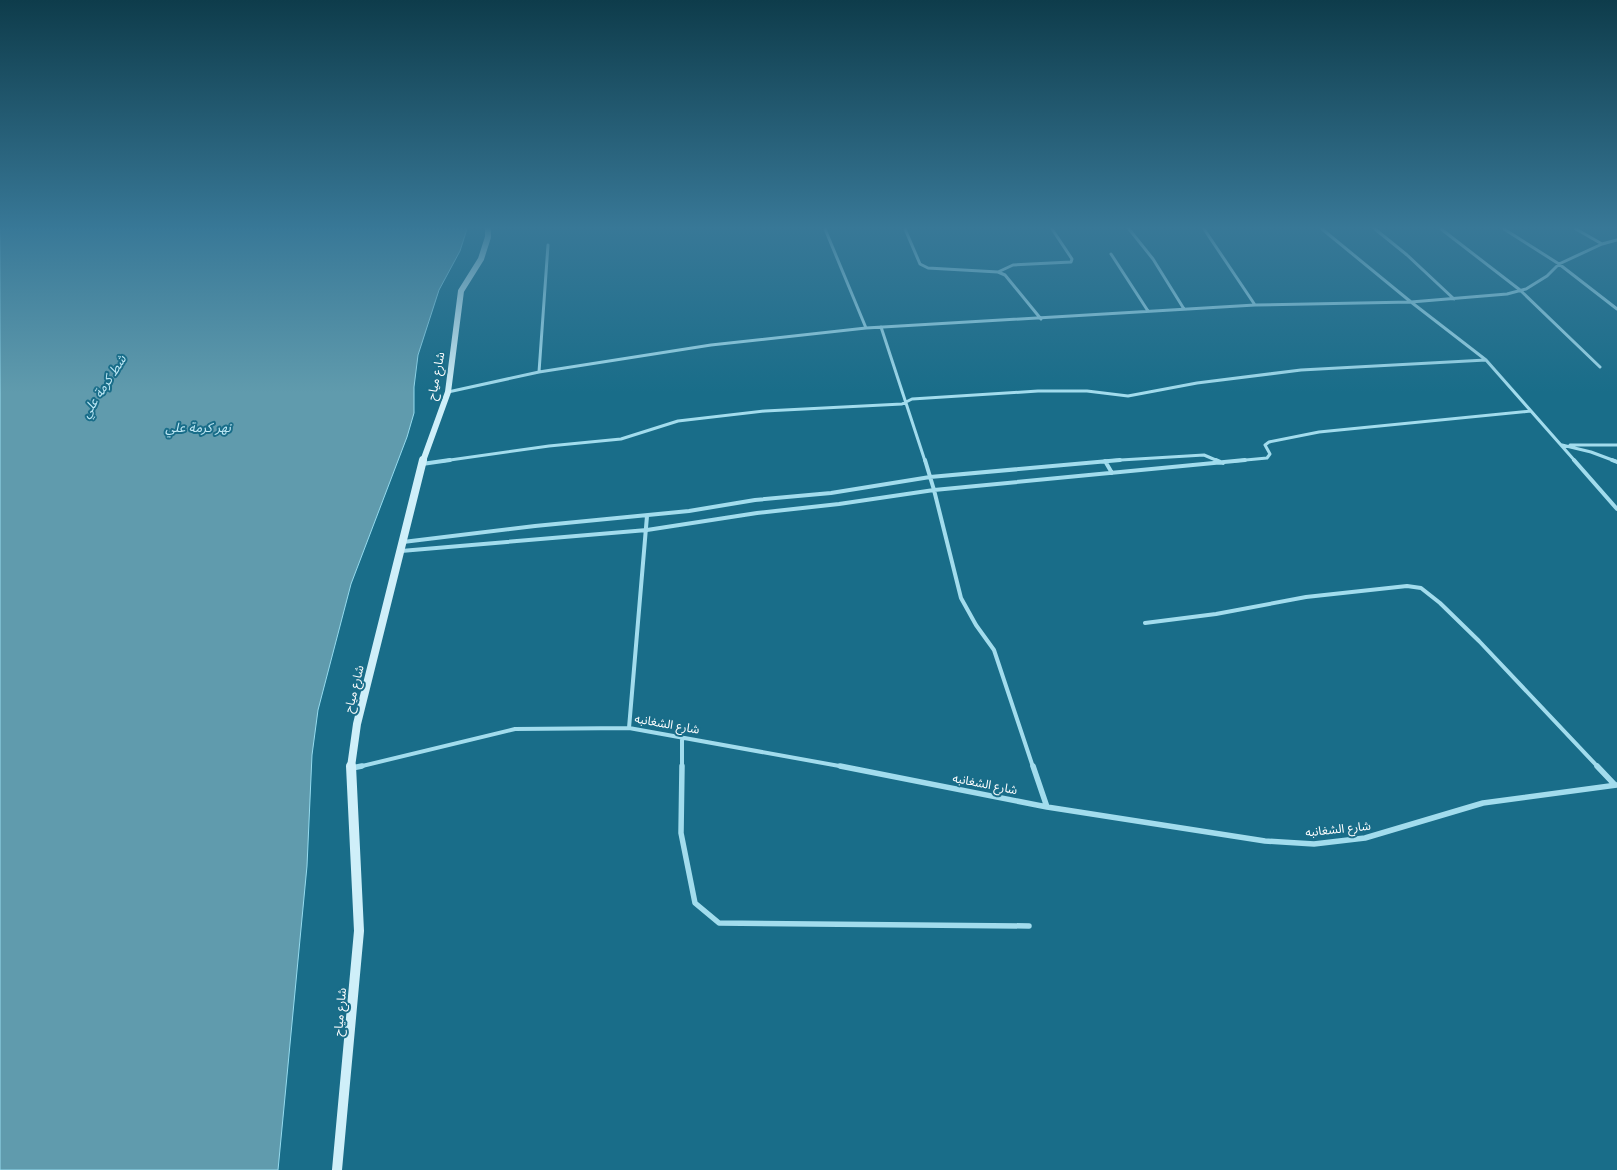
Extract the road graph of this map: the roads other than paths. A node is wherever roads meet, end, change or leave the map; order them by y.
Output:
1 (465, 284) edge
2 (546, 284) edge
3 (848, 284) edge
4 (1014, 284) edge
5 (1130, 284) edge
6 (1168, 284) edge
7 (1241, 284) edge
8 (1389, 284) edge
9 (1438, 284) edge
10 (1512, 284) edge
11 (1535, 284) edge
12 (1584, 284) edge
13 (1520, 290) junction
14 (1454, 299) junction
15 (1411, 302) junction
16 (1255, 305) junction
17 (1184, 309) junction
18 (1617, 309) edge
19 (1148, 311) junction
20 (1041, 319) junction
21 (881, 327) junction
22 (866, 328) junction
23 (1486, 360) junction
24 (1600, 367) dead end
25 (539, 372) junction
26 (448, 392) junction
27 (907, 403) junction
28 (1531, 411) junction
29 (1561, 445) junction
30 (1617, 445) edge
31 (1105, 461) junction
32 (1617, 462) edge
33 (1223, 463) junction
34 (422, 464) junction
35 (1112, 473) junction
36 (930, 477) junction
37 (934, 490) junction
38 (1617, 509) edge
39 (647, 516) junction
40 (647, 530) junction
41 (402, 546) junction
42 (1145, 623) dead end
43 (630, 728) junction
44 (682, 737) junction
45 (352, 768) junction
46 (1616, 785) edge
47 (1047, 807) junction
48 (1029, 926) dead end
49 (337, 1170) edge

1 - 26 street, شارع مياح
2 - 25 street
3 - 22 street
4 - 20 street
5 - 19 street
6 - 17 street
7 - 16 street
8 - 15 street
9 - 14 street
10 - 13 street
11 - 13 street
12 - 18 street
13 - 14 street
13 - 24 street
14 - 15 street
15 - 16 street
15 - 23 street
16 - 17 street
17 - 19 street
19 - 20 street
20 - 21 street
21 - 22 street
21 - 27 street
22 - 25 street
23 - 27 street
23 - 28 street
25 - 26 street
26 - 34 street, شارع مياح
27 - 34 street
27 - 36 street
28 - 29 street
28 - 33 street
29 - 30 street
29 - 32 street
29 - 38 street
31 - 33 street
31 - 35 street
31 - 36 street
33 - 35 street
34 - 41 street, شارع مياح
35 - 37 street
36 - 37 street
36 - 39 street
37 - 40 street
37 - 47 street
39 - 40 street
39 - 41 street
40 - 41 street
40 - 43 street
41 - 45 street, شارع مياح
42 - 46 street
43 - 44 street, شارع الشغانبه
43 - 45 street, شارع الشغانبه
44 - 47 street, شارع الشغانبه
44 - 48 street
45 - 49 street, شارع مياح
46 - 47 street, شارع الشغانبه

